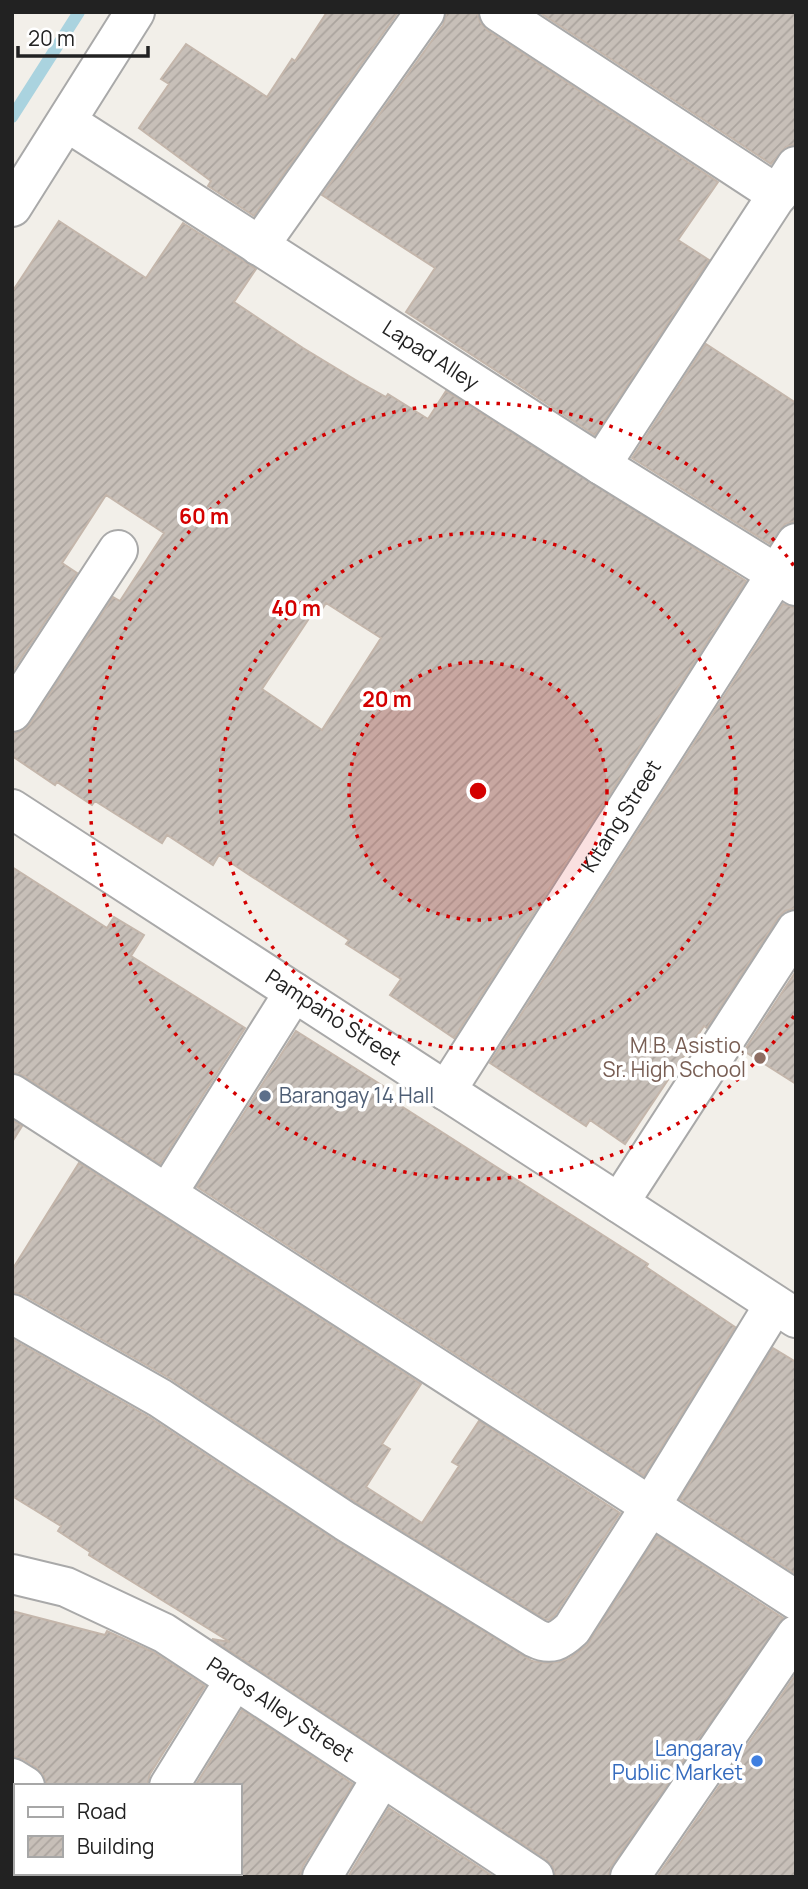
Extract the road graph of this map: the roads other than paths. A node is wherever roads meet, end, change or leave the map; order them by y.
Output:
1 (135, 12) edge
2 (425, 12) edge
3 (499, 12) edge
4 (67, 122) junction
5 (785, 196) edge
6 (12, 207) edge
7 (259, 246) junction
8 (601, 465) junction
9 (118, 550) dead end
10 (789, 567) edge
11 (12, 712) edge
12 (12, 809) edge
13 (796, 930) edge
14 (294, 992) junction
15 (446, 1091) junction
16 (12, 1094) edge
17 (177, 1178) dead end
18 (619, 1203) junction
19 (785, 1312) edge
20 (12, 1314) edge
21 (650, 1507) junction
22 (12, 1574) edge
23 (796, 1600) edge
24 (796, 1635) edge
25 (234, 1681) junction
26 (382, 1777) junction
27 (170, 1784) edge
28 (322, 1877) edge
29 (534, 1877) edge
30 (630, 1877) edge

1 - 4 street
2 - 7 street
3 - 5 street
4 - 6 street
4 - 7 street, Lapad Alley
5 - 8 street
7 - 8 street, Lapad Alley
8 - 10 street, Lapad Alley
9 - 11 street
10 - 15 street, Kitang Street
12 - 14 street, Pampano Street
13 - 18 street
14 - 15 street, Pampano Street
14 - 17 street
15 - 18 street, Pampano Street
16 - 21 street
18 - 19 street, Pampano Street
19 - 21 street
20 - 21 street
21 - 23 street
22 - 25 street, Paros Alley Street
24 - 30 street
25 - 26 street, Paros Alley Street
25 - 27 street
26 - 28 street
26 - 29 street, Paros Alley Street

